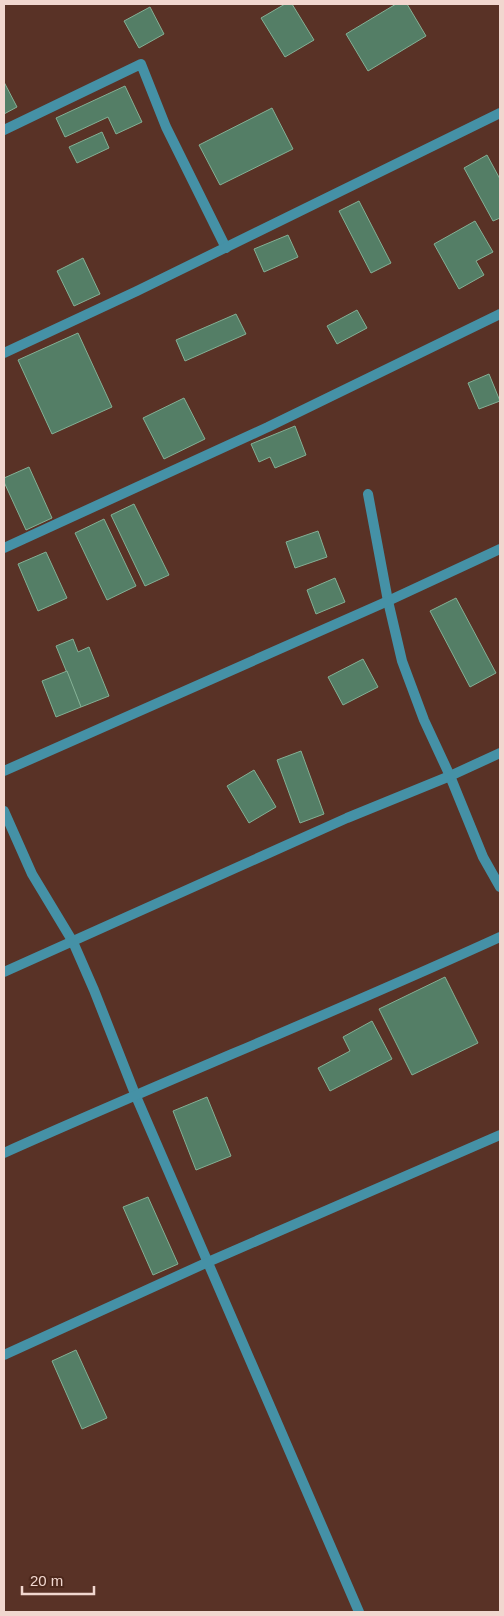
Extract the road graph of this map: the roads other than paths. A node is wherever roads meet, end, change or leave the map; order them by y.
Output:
1 (500, 112) edge
2 (4, 130) edge
3 (226, 248) junction
4 (500, 314) edge
5 (4, 353) edge
6 (368, 494) dead end
7 (4, 548) edge
8 (500, 549) edge
9 (388, 601) junction
10 (500, 753) edge
11 (4, 771) edge
12 (450, 776) junction
13 (4, 811) edge
14 (500, 887) edge
15 (500, 937) edge
16 (72, 942) junction
17 (4, 972) edge
18 (135, 1094) junction
19 (500, 1135) edge
20 (4, 1153) edge
21 (208, 1262) junction
22 (4, 1355) edge
23 (358, 1612) edge

1 - 3 street
2 - 3 street
3 - 5 street
4 - 7 street
6 - 9 street
8 - 9 street
9 - 11 street
9 - 12 street
10 - 12 street
12 - 14 street
12 - 16 street
13 - 16 street
15 - 18 street
16 - 17 street
16 - 18 street
18 - 20 street
18 - 21 street
19 - 21 street
21 - 22 street
21 - 23 street

